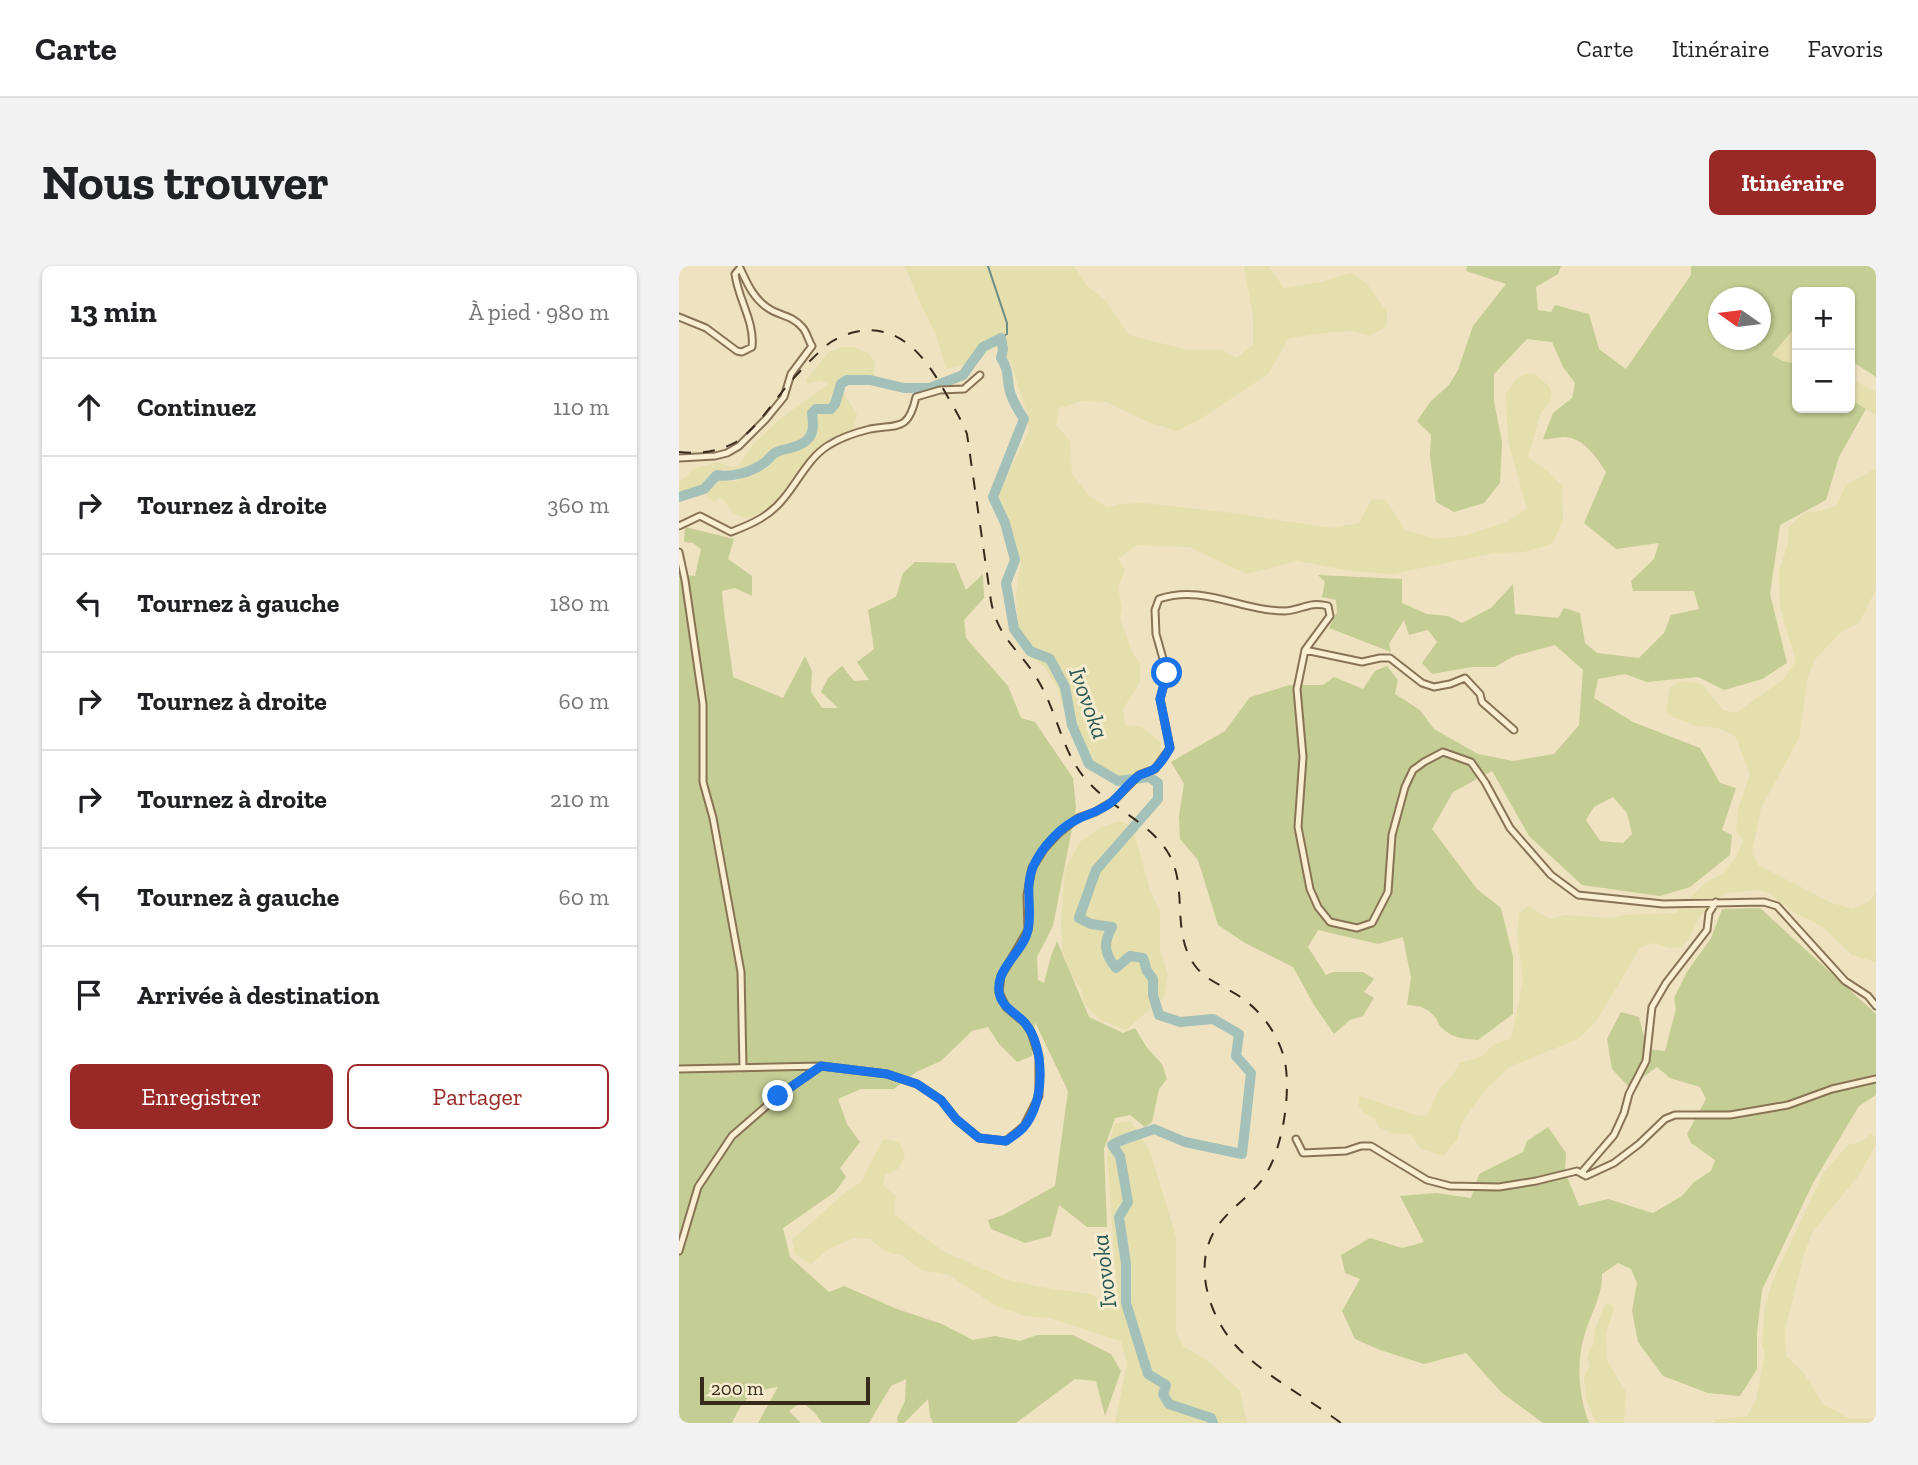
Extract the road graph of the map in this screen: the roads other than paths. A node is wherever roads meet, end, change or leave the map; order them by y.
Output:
1 (679, 317) edge
2 (980, 375) dead end
3 (679, 458) edge
4 (679, 526) edge
5 (679, 552) edge
6 (1305, 650) junction
7 (1514, 730) dead end
8 (1716, 902) junction
9 (1876, 1006) edge
10 (821, 1066) junction
11 (743, 1068) junction
12 (679, 1069) edge
13 (1876, 1079) edge
14 (1296, 1139) dead end
15 (1586, 1176) junction
16 (679, 1251) edge

1 - 3 street
2 - 4 street
5 - 11 street
6 - 7 street
6 - 8 street
6 - 10 street
8 - 9 street
8 - 15 street
10 - 11 street
10 - 16 street
11 - 12 street
13 - 15 street
14 - 15 street

